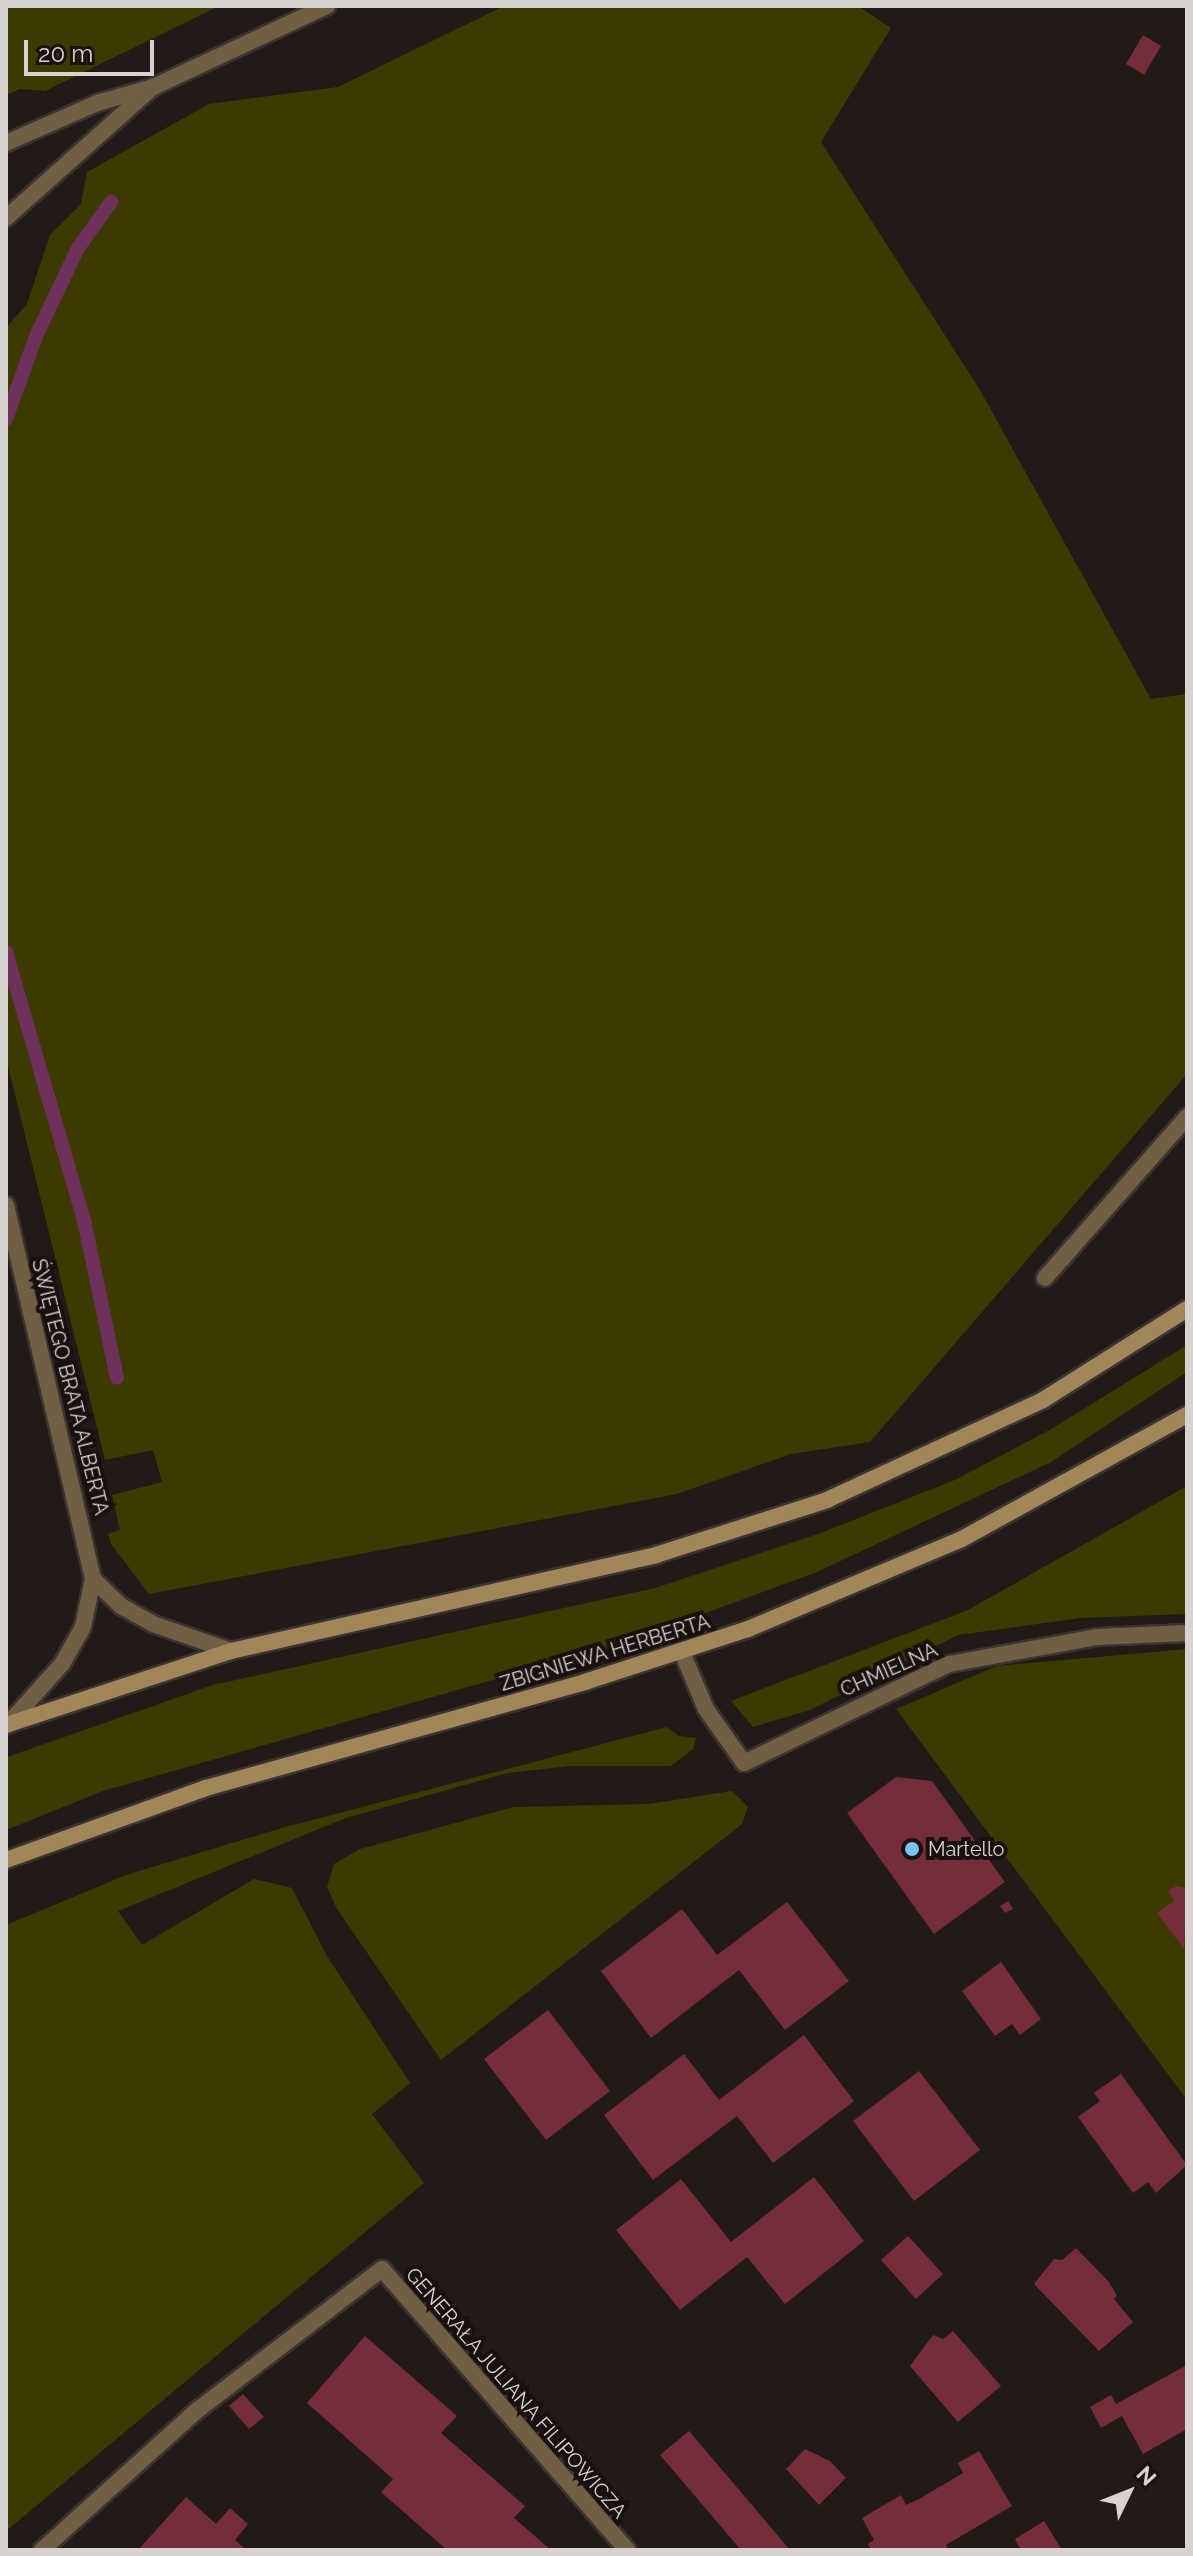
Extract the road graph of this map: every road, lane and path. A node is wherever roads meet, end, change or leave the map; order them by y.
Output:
1 (327, 6) edge
2 (153, 87) junction
3 (6, 143) edge
4 (6, 218) edge
5 (1187, 1117) edge
6 (6, 1205) edge
7 (1045, 1278) dead end
8 (1187, 1309) edge
9 (1187, 1415) edge
10 (93, 1579) junction
11 (1187, 1633) edge
12 (231, 1651) junction
13 (682, 1652) junction
14 (6, 1725) edge
15 (6, 1860) edge
16 (42, 2550) edge
17 (627, 2550) edge

1 - 2 street
2 - 3 street
2 - 4 street
5 - 7 street
6 - 10 street, ŚWIĘTEGO BRATA ALBERTA
8 - 12 main road
9 - 13 main road, ZBIGNIEWA HERBERTA
10 - 12 street
10 - 14 street, ŚWIĘTEGO BRATA ALBERTA
11 - 13 street, CHMIELNA
12 - 14 main road
13 - 15 main road, ZBIGNIEWA HERBERTA
16 - 17 street, GENERAŁA JULIANA FILIPOWICZA

